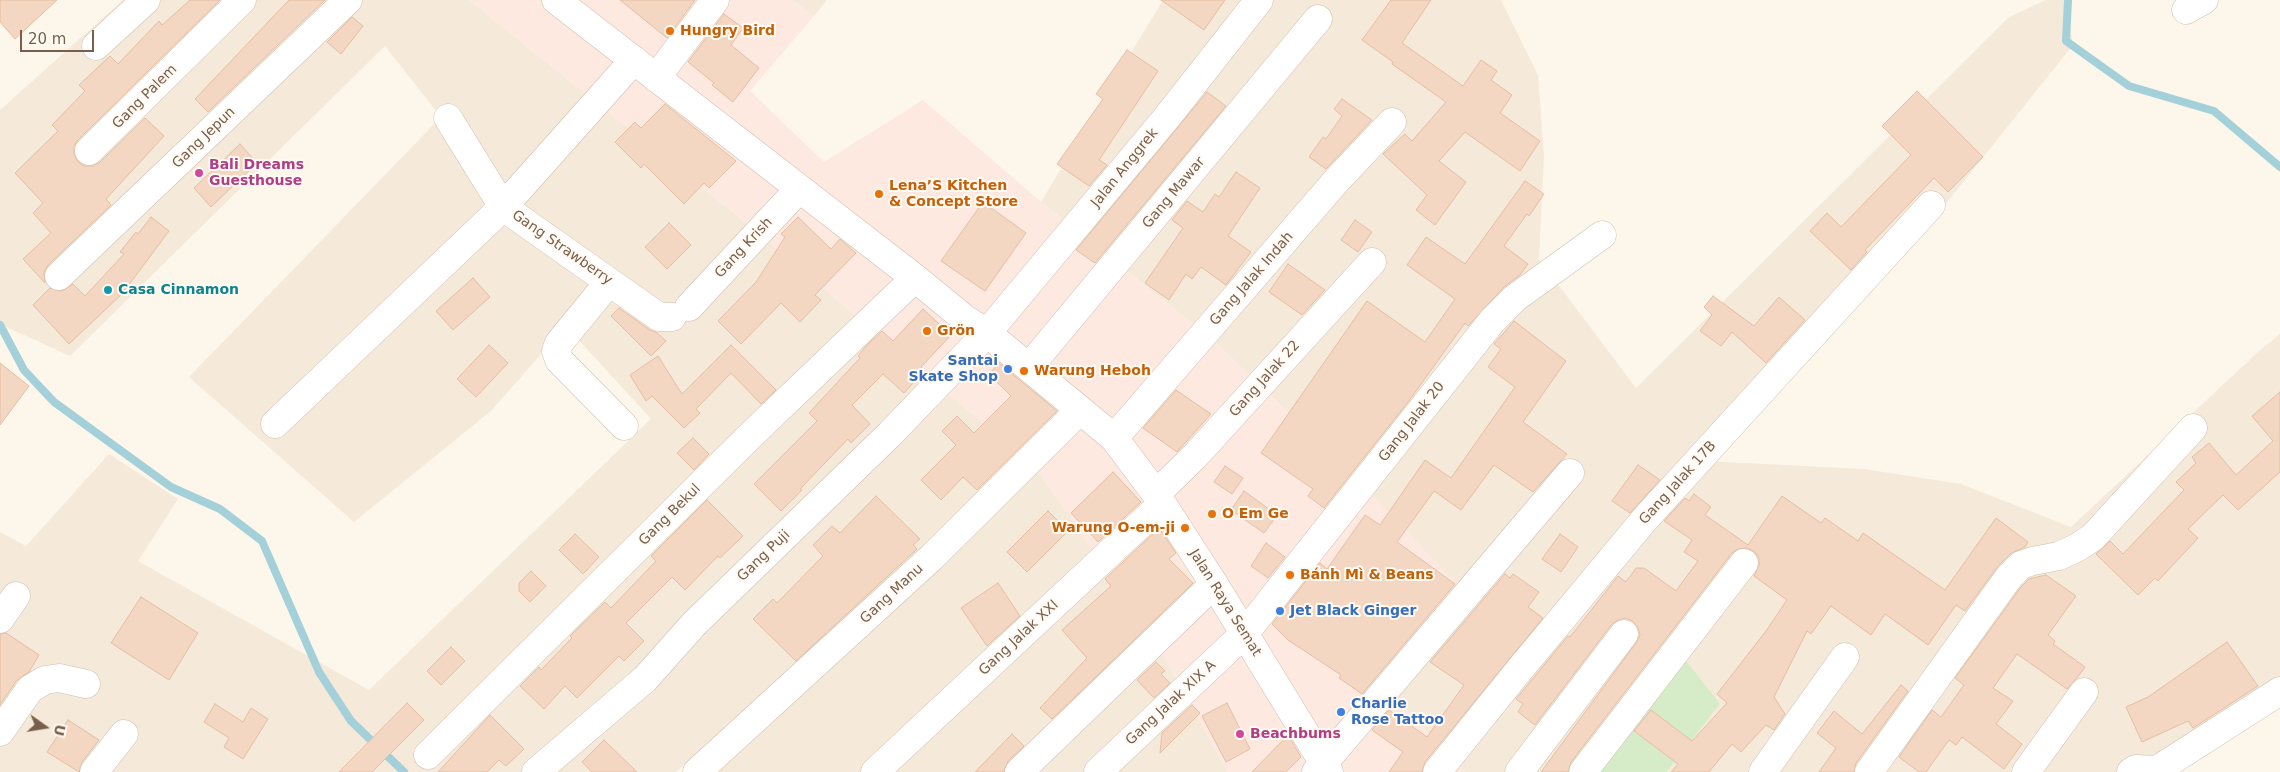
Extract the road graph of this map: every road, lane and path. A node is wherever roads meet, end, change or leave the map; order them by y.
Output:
1 (146, 0) edge
2 (242, 0) edge
3 (348, 0) edge
4 (556, 0) edge
5 (715, 0) edge
6 (1259, 0) edge
7 (1318, 19) dead end
8 (96, 46) dead end
9 (634, 60) junction
10 (656, 78) junction
11 (448, 118) dead end
12 (1392, 122) dead end
13 (89, 151) dead end
14 (798, 189) junction
15 (1931, 205) dead end
16 (503, 207) junction
17 (1602, 235) dead end
18 (1372, 262) dead end
19 (59, 276) dead end
20 (915, 278) junction
21 (609, 282) junction
22 (673, 313) joint
23 (987, 333) junction
24 (1029, 367) junction
25 (1080, 410) junction
26 (275, 424) dead end
27 (624, 426) dead end
28 (2194, 428) dead end
29 (1114, 438) junction
30 (1570, 473) dead end
31 (1159, 499) junction
32 (1744, 563) dead end
33 (1214, 584) junction
34 (16, 596) dead end
35 (0, 619) edge
36 (1245, 633) junction
37 (1624, 634) dead end
38 (1845, 657) dead end
39 (86, 684) dead end
40 (2280, 691) edge
41 (2084, 692) dead end
42 (0, 732) edge
43 (124, 734) dead end
44 (428, 755) dead end
45 (1323, 769) edge
46 (94, 772) edge
47 (536, 772) edge
48 (697, 772) edge
49 (875, 772) edge
50 (1019, 772) edge
51 (1098, 772) edge
52 (1437, 772) edge
53 (1519, 772) edge
54 (1583, 772) edge
55 (1764, 772) edge
56 (1868, 772) edge
57 (2026, 772) edge
58 (2131, 772) edge

1 - 8 street
2 - 13 street, Gang Palem
3 - 19 street, Gang Jepun
4 - 9 street, Jalan Raya Semat
5 - 10 street
6 - 23 street, Jalan Anggrek
7 - 24 street, Gang Mawar
9 - 10 street, Jalan Raya Semat
9 - 16 street, Gang Strawberry
10 - 14 street, Jalan Raya Semat
11 - 16 street
12 - 29 street, Gang Jalak Indah
14 - 20 street, Jalan Raya Semat
14 - 22 street, Gang Krish
15 - 52 street, Gang Jalak 17B
16 - 21 street, Gang Strawberry
16 - 26 street
17 - 36 street, Gang Jalak 20
18 - 31 street, Gang Jalak 22
20 - 23 street, Jalan Raya Semat
20 - 44 street, Gang Bekul
21 - 22 street, Gang Strawberry
21 - 27 street
23 - 24 street, Jalan Raya Semat
23 - 47 street, Gang Puji
24 - 25 street, Jalan Raya Semat
25 - 29 street, Jalan Raya Semat
25 - 48 street, Gang Manu
28 - 56 street
29 - 31 street, Jalan Raya Semat
30 - 45 street
31 - 33 street, Jalan Raya Semat
31 - 49 street, Gang Jalak XXI
32 - 54 street
33 - 36 street, Jalan Raya Semat
33 - 50 street
34 - 35 street
36 - 45 street, Jalan Raya Semat
36 - 51 street, Gang Jalak XIX A
37 - 53 street
38 - 55 street
39 - 42 street
40 - 58 street
41 - 57 street
43 - 46 street

